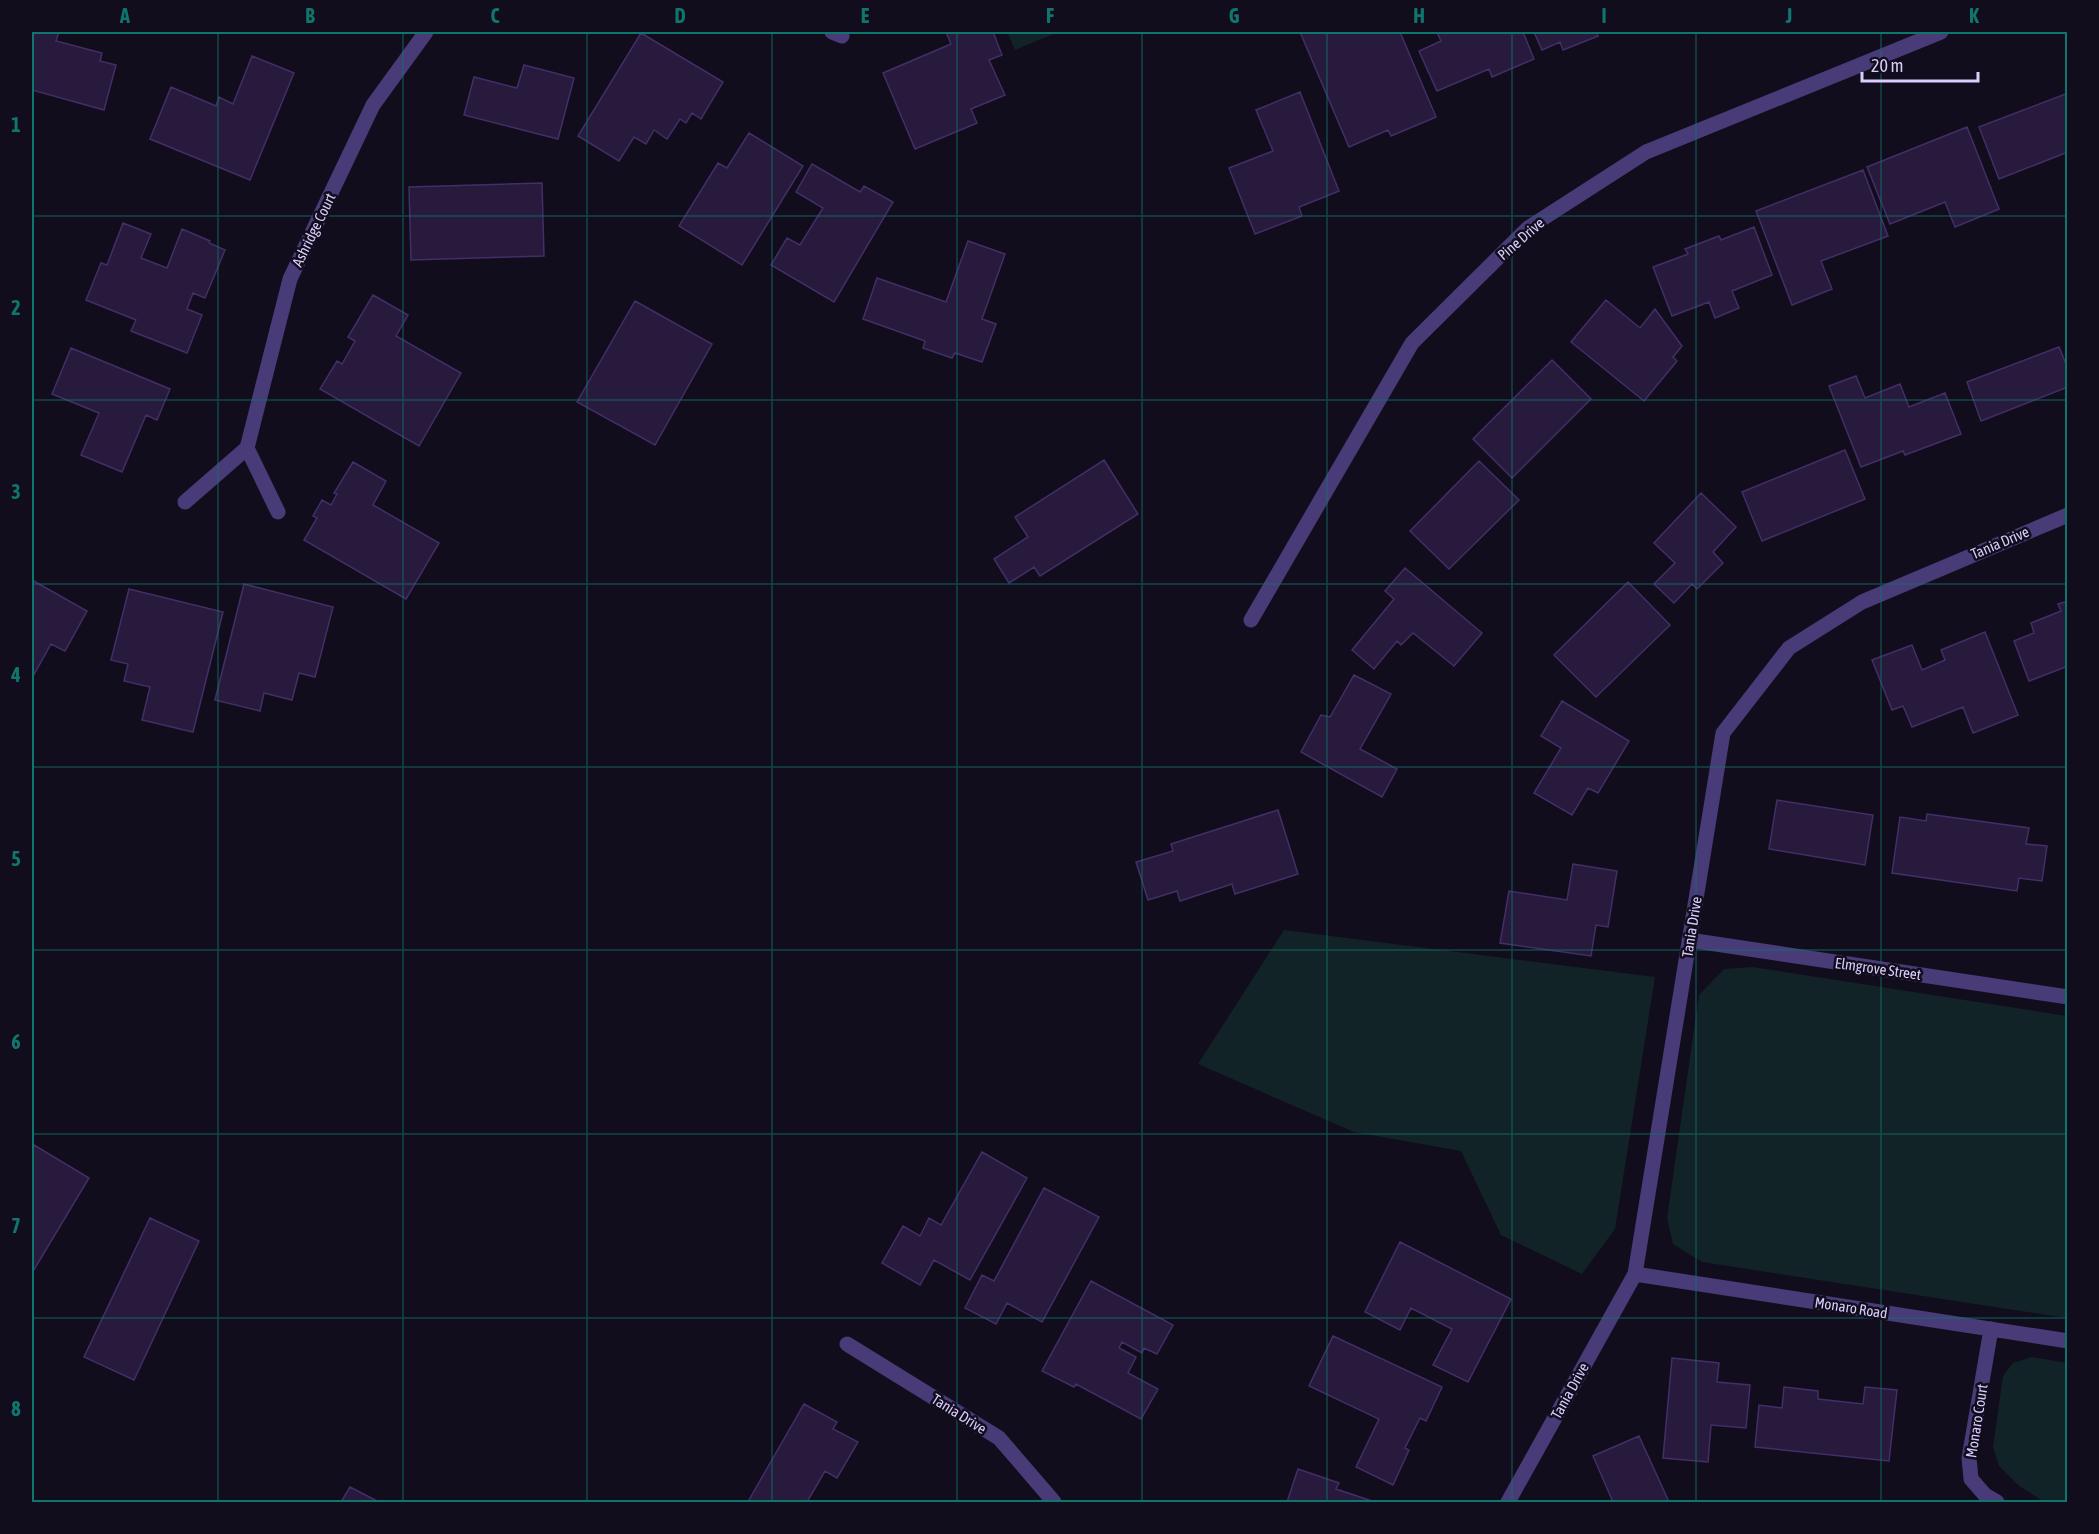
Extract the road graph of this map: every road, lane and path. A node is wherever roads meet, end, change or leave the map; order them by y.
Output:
1 (426, 32) edge
2 (1941, 32) edge
3 (247, 448) junction
4 (185, 502) dead end
5 (278, 512) dead end
6 (2067, 515) edge
7 (1251, 620) dead end
8 (1689, 940) junction
9 (2067, 997) edge
10 (1635, 1274) junction
11 (1991, 1329) junction
12 (2067, 1341) edge
13 (848, 1344) dead end
14 (1054, 1503) edge
15 (1508, 1503) edge
16 (1997, 1503) edge

1 - 3 street, Ashridge Court
2 - 7 street, Pine Drive
3 - 4 street
3 - 5 street
6 - 8 street, Tania Drive
8 - 9 street, Elmgrove Street
8 - 10 street, Tania Drive
10 - 11 street, Monaro Road
10 - 15 street, Tania Drive
11 - 12 street, Monaro Road
11 - 16 street, Monaro Court
13 - 14 street, Tania Drive

